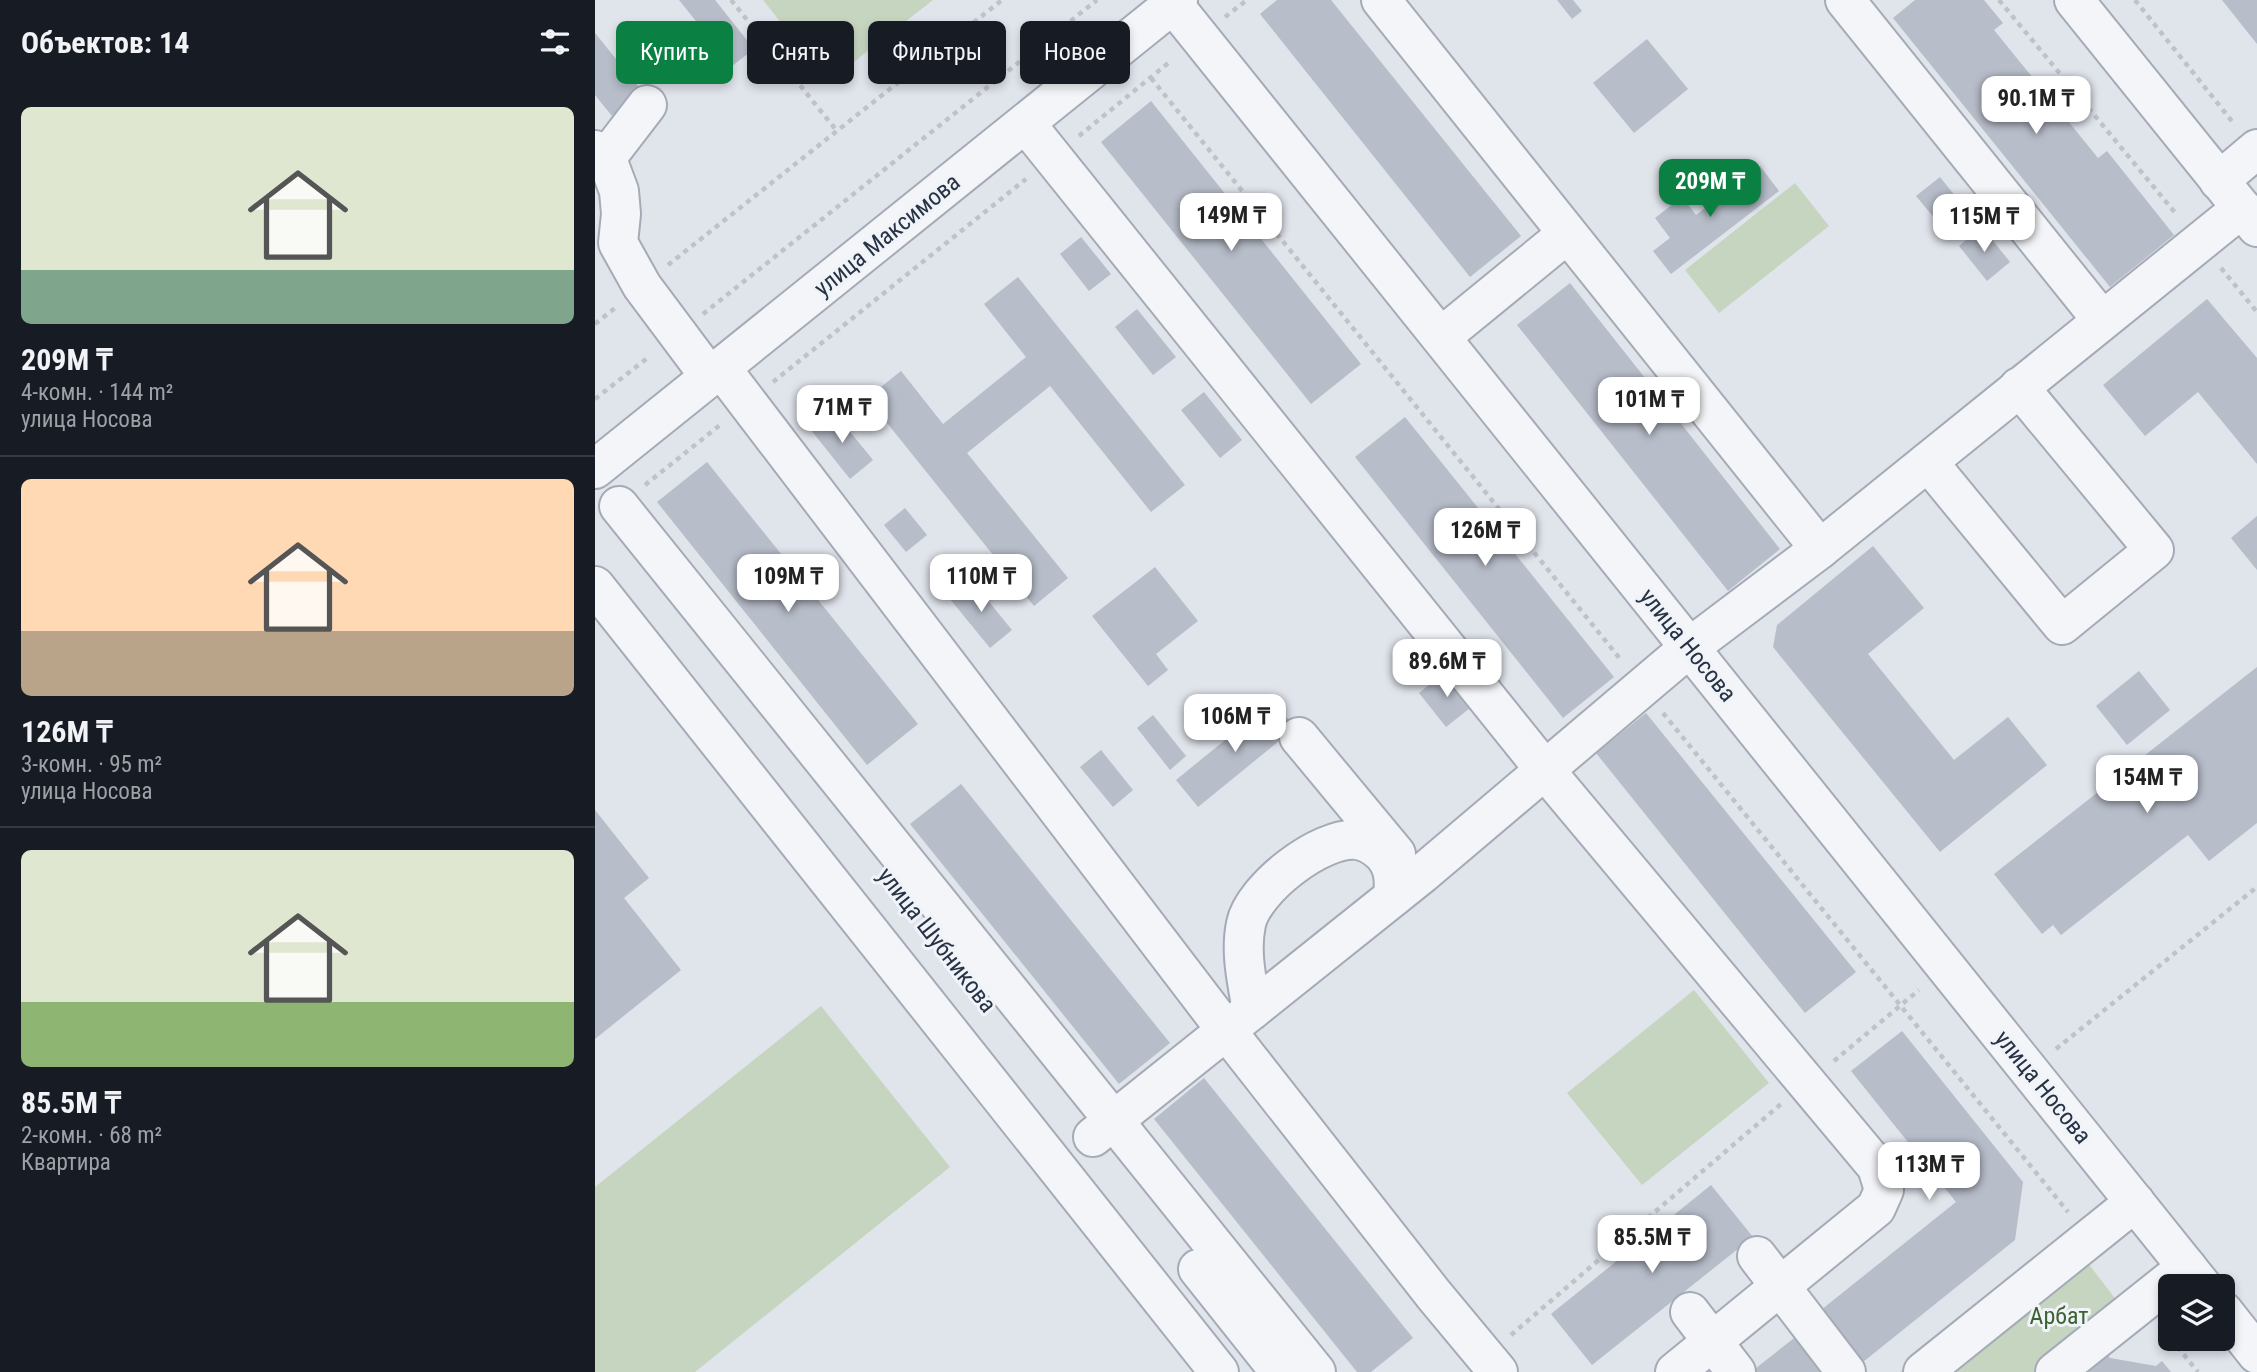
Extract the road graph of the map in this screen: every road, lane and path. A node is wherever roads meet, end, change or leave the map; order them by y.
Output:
1 (731, 0) edge
2 (1002, 0) edge
3 (1097, 0) edge
4 (1381, 0) edge
5 (1999, 0) edge
6 (2074, 0) edge
7 (2135, 0) edge
8 (1175, 2) edge
9 (1853, 3) edge
10 (1200, 37) junction
11 (1151, 78) junction
12 (647, 104) dead end
13 (1026, 124) junction
14 (837, 131) junction
15 (2256, 150) edge
16 (600, 156) edge
17 (1053, 157) junction
18 (2239, 205) edge
19 (1567, 234) junction
20 (2200, 243) junction
21 (642, 286) junction
22 (2257, 312) edge
23 (2102, 320) junction
24 (595, 324) edge
25 (677, 335) junction
26 (1441, 337) junction
27 (715, 372) junction
28 (2019, 387) junction
29 (595, 399) edge
30 (749, 402) junction
31 (1928, 462) junction
32 (595, 469) edge
33 (607, 507) edge
34 (1820, 549) junction
35 (595, 586) edge
36 (1690, 647) junction
37 (1642, 686) junction
38 (1299, 737) dead end
39 (1544, 769) junction
40 (1408, 885) junction
41 (2257, 887) edge
42 (1946, 967) junction
43 (1901, 1006) junction
44 (1239, 1020) junction
45 (2029, 1070) junction
46 (1806, 1083) junction
47 (1103, 1129) junction
48 (2135, 1202) junction
49 (2089, 1238) junction
50 (1757, 1256) dead end
51 (2193, 1274) edge
52 (1781, 1287) junction
53 (2158, 1302) edge
54 (1691, 1312) dead end
55 (2235, 1326) edge
56 (1712, 1343) junction
57 (2181, 1351) edge
58 (2257, 1354) edge
59 (1484, 1367) edge
60 (1219, 1372) edge
61 (1280, 1372) edge
62 (1316, 1372) edge
63 (1675, 1372) edge
64 (1736, 1372) edge
65 (1846, 1372) edge
66 (1923, 1372) edge
67 (2055, 1372) edge
68 (2198, 1372) edge

1 - 14 path
2 - 14 path
3 - 25 path
4 - 19 street
5 - 20 path
6 - 18 street
7 - 15 path
8 - 10 street, улица Носова
8 - 13 street, улица Максимова
9 - 23 street
10 - 11 path
10 - 26 street, улица Носова
11 - 17 path
11 - 37 path
12 - 16 street
13 - 17 street
13 - 27 street, улица Максимова
14 - 21 path
15 - 18 street
16 - 21 street
17 - 30 path
17 - 39 street
18 - 20 street
19 - 26 street
19 - 34 street
20 - 22 path
20 - 23 street
21 - 24 path
21 - 25 street
23 - 28 street
25 - 27 street
25 - 29 path
26 - 36 street, улица Носова
27 - 30 street
27 - 32 street, улица Максимова
28 - 31 street
28 - 31 street
30 - 33 path
30 - 44 street
31 - 34 street
33 - 47 street
34 - 36 street
35 - 60 street
36 - 37 street
36 - 42 street, улица Носова
37 - 39 street
37 - 43 path
38 - 40 street
39 - 40 street
39 - 46 street
40 - 44 street
40 - 44 street
41 - 45 path
42 - 43 path
42 - 45 street, улица Носова
43 - 46 path
43 - 49 path
44 - 47 street
44 - 59 street
45 - 48 street, улица Носова
46 - 52 street
46 - 59 path
47 - 61 street
47 - 62 street
48 - 49 street
48 - 51 street, улица Носова
49 - 66 street
50 - 52 street
52 - 56 street
52 - 65 street
53 - 67 street
54 - 56 street
55 - 58 street
56 - 63 street
56 - 64 street
57 - 68 path

